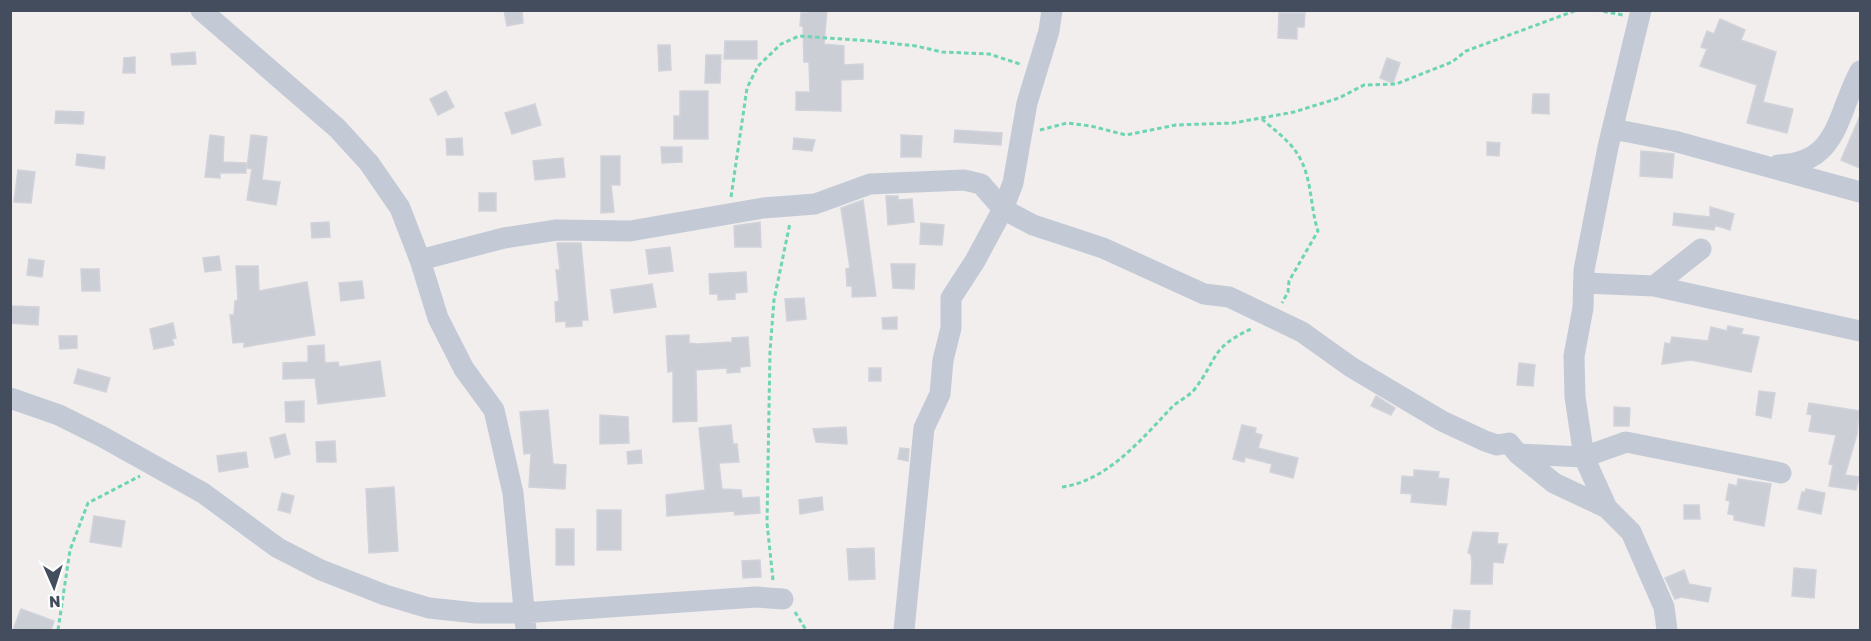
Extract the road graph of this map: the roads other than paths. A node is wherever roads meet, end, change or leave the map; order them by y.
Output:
1 (1052, 10) edge
2 (1641, 13) edge
3 (216, 15) edge
4 (1860, 71) edge
5 (1613, 129) junction
6 (1766, 166) junction
7 (1860, 192) edge
8 (1003, 209) junction
9 (1701, 249) dead end
10 (420, 260) junction
11 (1584, 283) junction
12 (1654, 286) junction
13 (1860, 331) edge
14 (10, 398) edge
15 (1518, 454) junction
16 (1584, 457) junction
17 (1781, 473) dead end
18 (1607, 508) junction
19 (783, 599) road end
20 (524, 622) edge
21 (904, 630) edge
22 (1667, 630) edge

1 - 8 street
2 - 5 street
3 - 10 street
4 - 6 street
5 - 6 street
5 - 11 street
6 - 7 street
8 - 10 street
8 - 15 street
8 - 21 street
9 - 12 street
10 - 20 street
11 - 12 street
11 - 16 street
12 - 13 street
14 - 20 street
15 - 16 street
15 - 18 street
16 - 17 street
16 - 18 street
18 - 22 street
19 - 20 street

